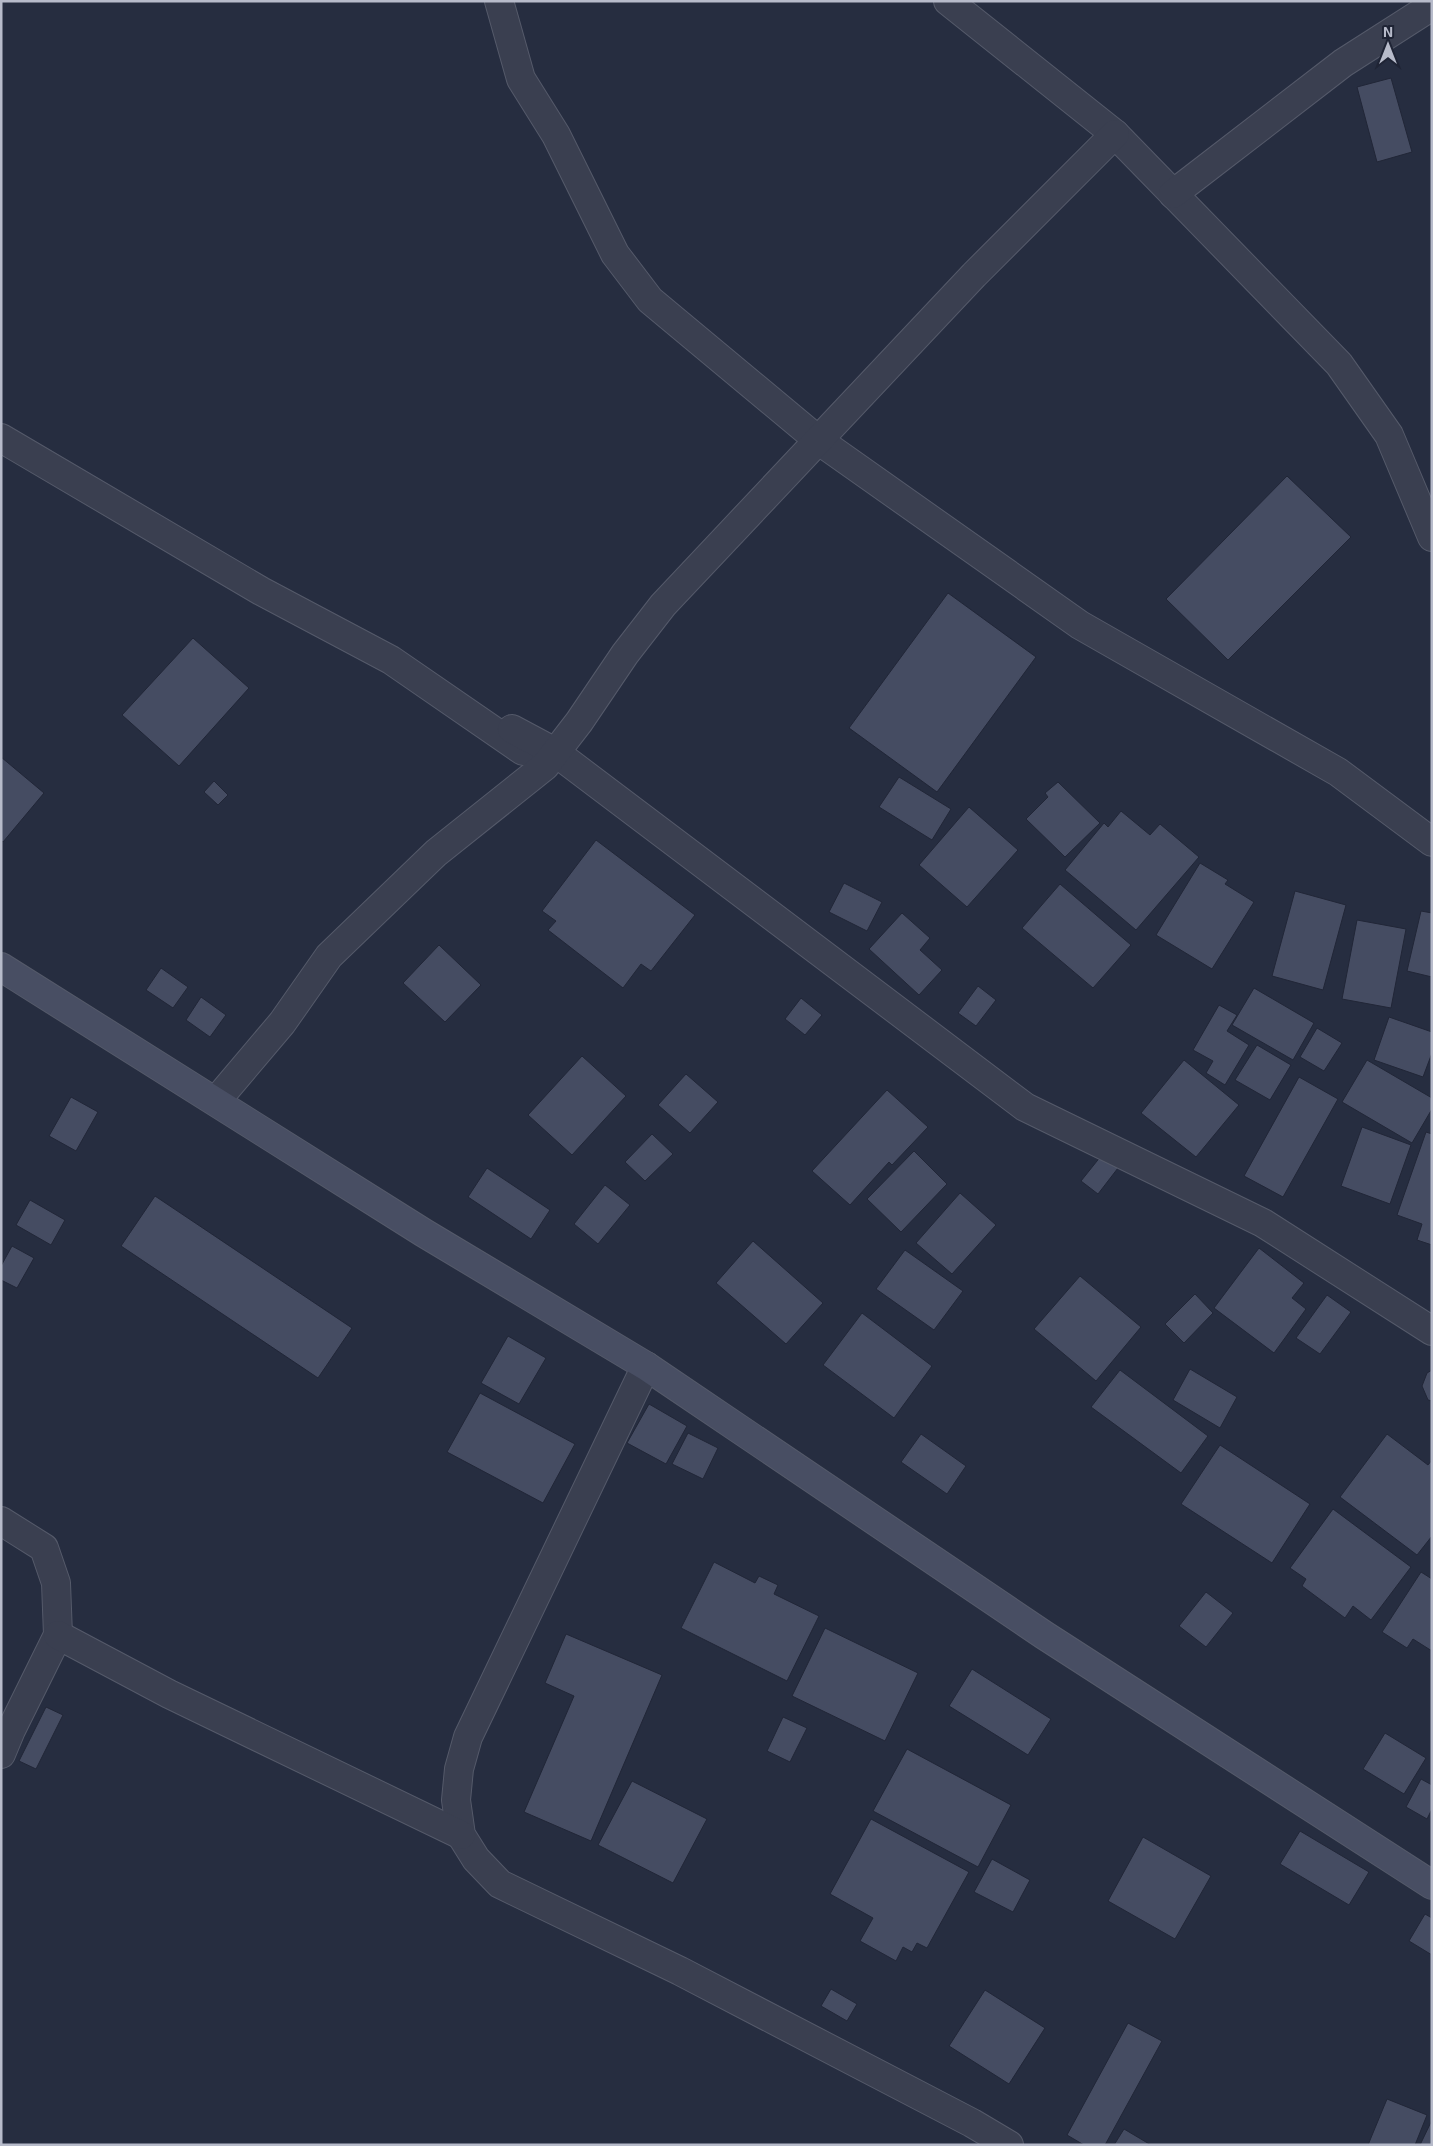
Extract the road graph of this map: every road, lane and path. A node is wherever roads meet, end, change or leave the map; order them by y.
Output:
1 (499, 1) edge
2 (948, 1) edge
3 (1432, 6) edge
4 (1115, 134) junction
5 (1173, 194) junction
6 (1, 438) edge
7 (818, 440) junction
8 (1432, 537) edge
9 (512, 729) dead end
10 (550, 759) junction
11 (1432, 842) edge
12 (1, 967) edge
13 (216, 1101) junction
14 (1432, 1331) edge
15 (646, 1366) junction
16 (1, 1521) edge
17 (58, 1635) junction
18 (1, 1754) edge
19 (461, 1835) junction
20 (1432, 1885) edge
21 (1009, 2145) edge

1 - 7 street
2 - 4 street
3 - 5 street
4 - 5 street
4 - 7 street
5 - 8 street
6 - 10 street
7 - 10 street
7 - 11 street
9 - 10 street
10 - 13 street
10 - 14 street
12 - 13 street
13 - 15 street
15 - 19 street
15 - 20 street
16 - 17 street
17 - 18 street
17 - 19 street
19 - 21 street

